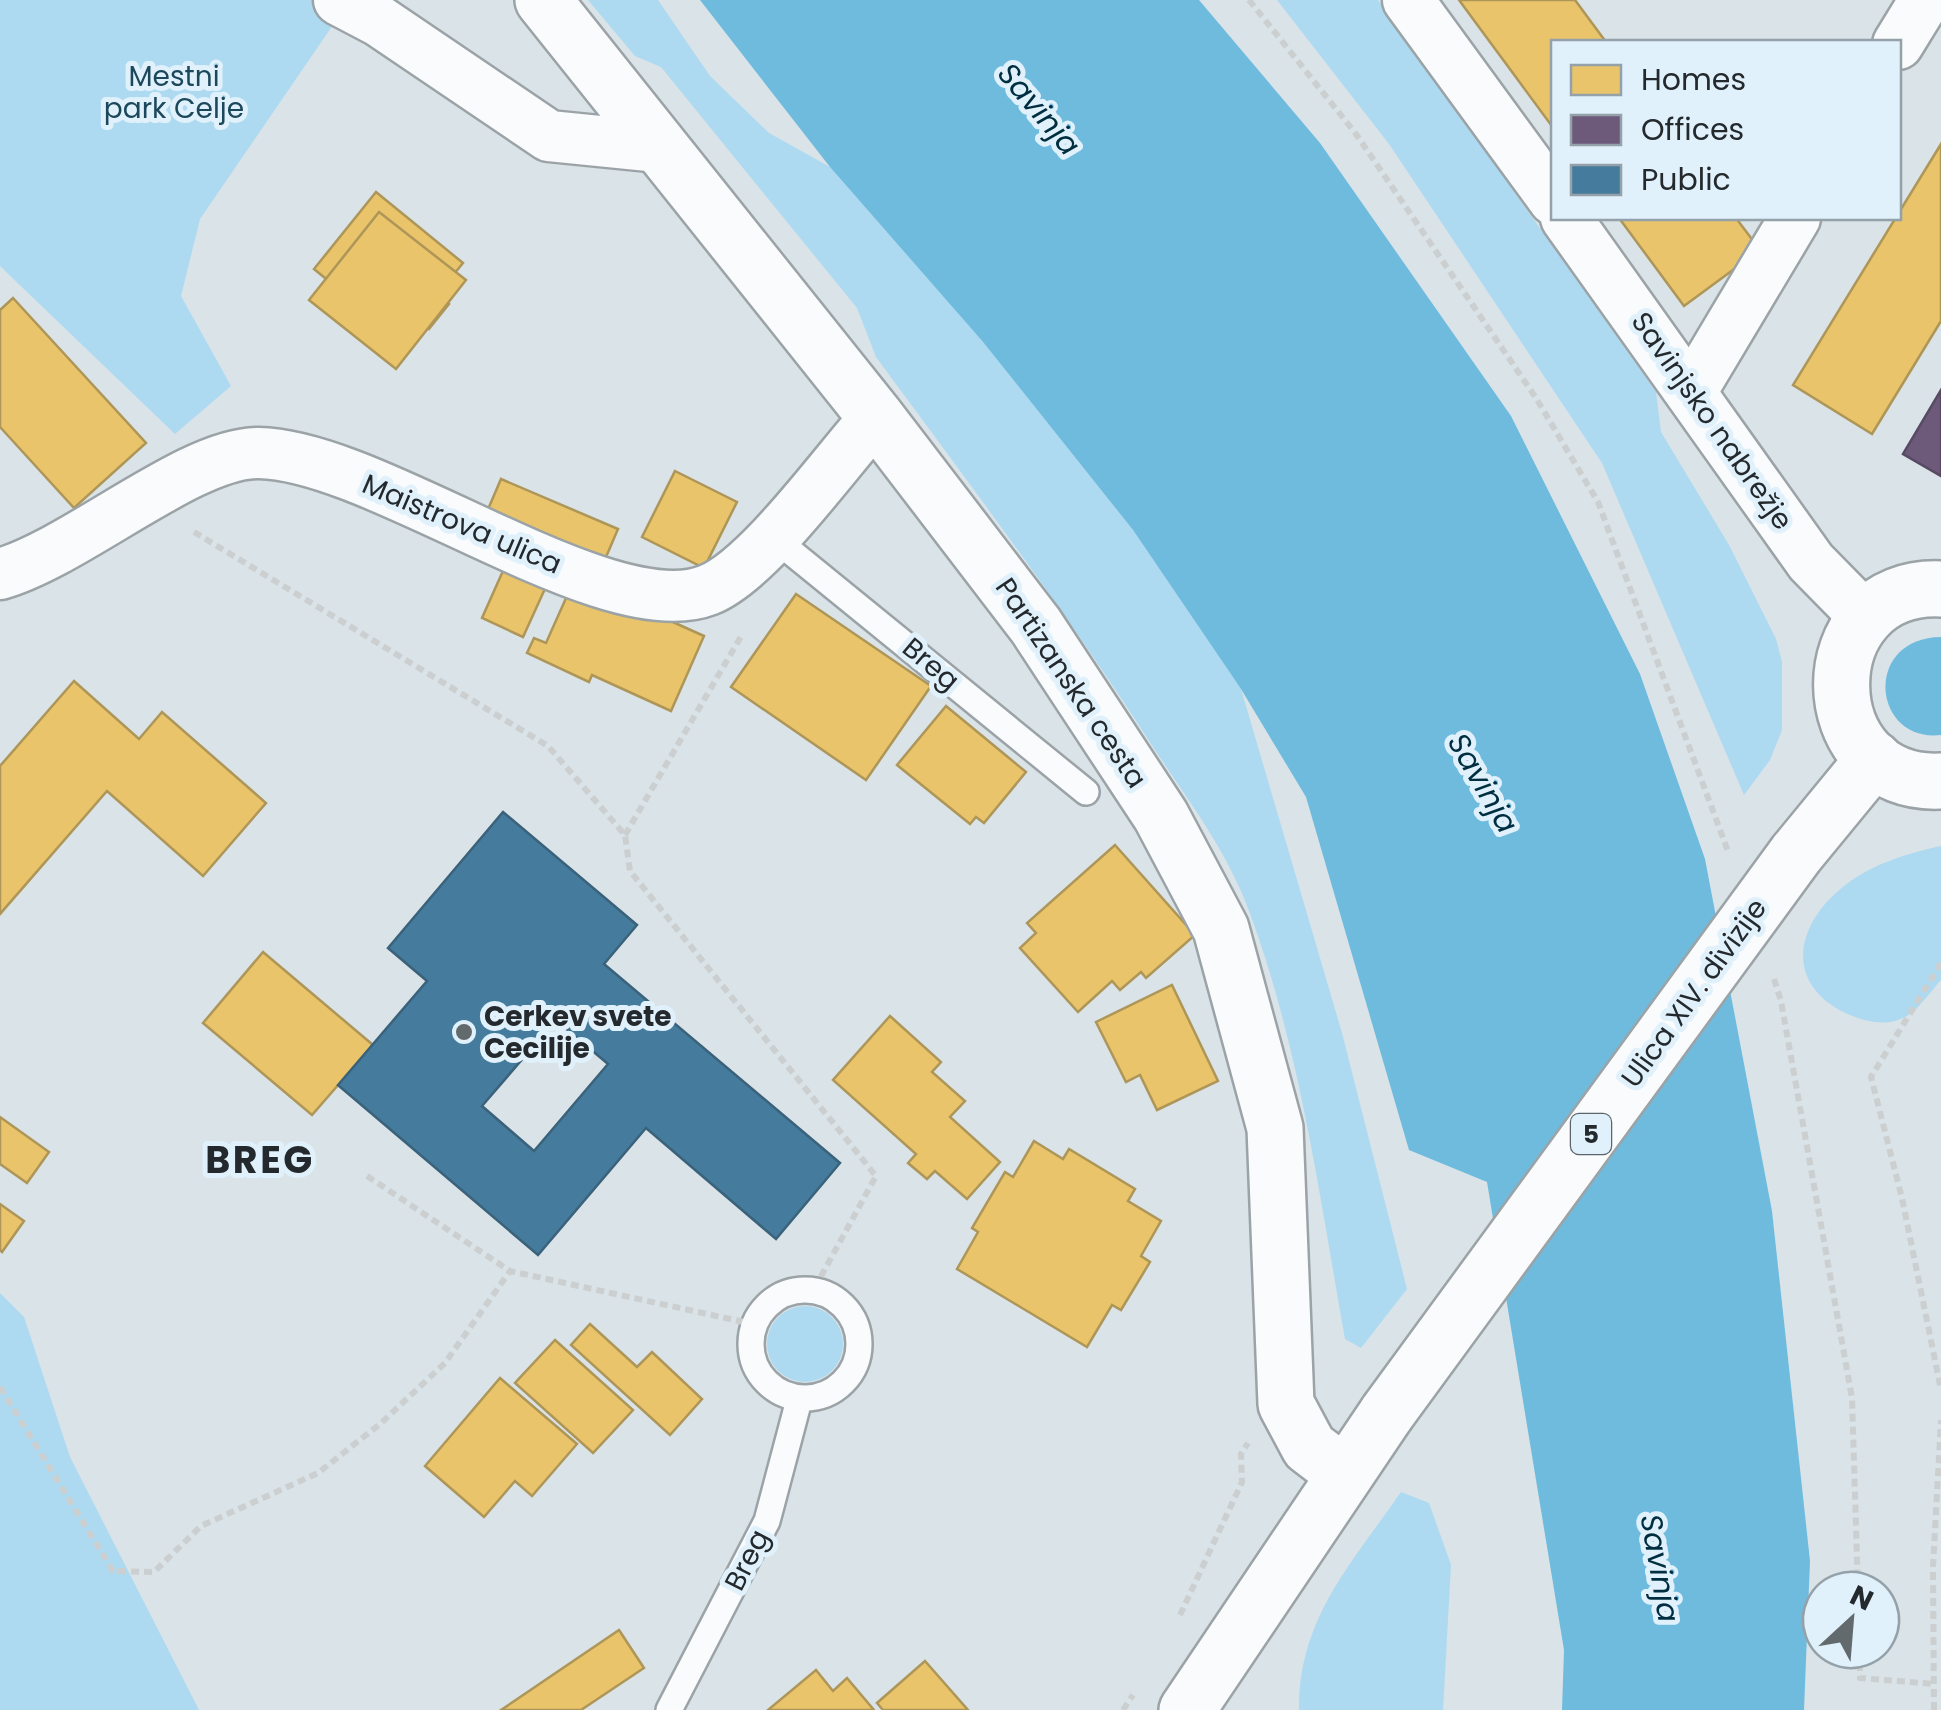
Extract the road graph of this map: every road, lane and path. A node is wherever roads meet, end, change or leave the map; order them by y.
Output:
1 (338, 0) edge
2 (543, 0) edge
3 (1249, 0) edge
4 (1408, 0) edge
5 (1925, 0) edge
6 (1900, 40) edge
7 (659, 147) junction
8 (1551, 196) edge
9 (1567, 220) edge
10 (1794, 220) edge
11 (1691, 392) junction
12 (876, 417) junction
13 (184, 526) dead end
14 (774, 538) junction
15 (0, 574) edge
16 (1941, 590) edge
17 (1866, 618) junction
18 (750, 622) dead end
19 (1874, 759) junction
20 (1941, 781) edge
21 (1086, 792) dead end
22 (625, 835) junction
23 (1731, 860) dead end
24 (1941, 963) edge
25 (1769, 966) dead end
26 (367, 1176) dead end
27 (510, 1271) junction
28 (814, 1290) junction
29 (753, 1324) junction
30 (1285, 1384) junction
31 (0, 1386) edge
32 (1941, 1390) edge
33 (800, 1400) junction
34 (1941, 1420) edge
35 (1343, 1473) junction
36 (1857, 1570) edge
37 (1174, 1628) dead end
38 (1860, 1670) edge
39 (1935, 1684) junction
40 (1163, 1697) edge
41 (669, 1710) edge
42 (1122, 1710) edge
43 (1934, 1710) edge

1 - 7 street
2 - 7 street, Partizanska cesta
3 - 23 path
4 - 8 street
5 - 6 street
7 - 12 street, Partizanska cesta
9 - 11 street, Savinjsko nabrežje
10 - 11 street
11 - 17 street, Savinjsko nabrežje
12 - 14 street, Maistrova ulica
12 - 30 street, Partizanska cesta
13 - 22 path
14 - 15 street, Maistrova ulica
14 - 21 lane, Breg
16 - 17 street
17 - 19 street
18 - 22 path
19 - 20 street
19 - 35 street, Ulica XIV. divizije / 5, bridge
22 - 28 path
24 - 32 path
25 - 36 path
26 - 27 path
27 - 29 path
27 - 31 path
28 - 29 lane
28 - 33 lane
29 - 33 lane
30 - 35 street, Partizanska cesta
30 - 37 path
33 - 41 lane, Breg
34 - 39 path
35 - 40 street, 5
38 - 39 path
39 - 43 path
40 - 42 path

